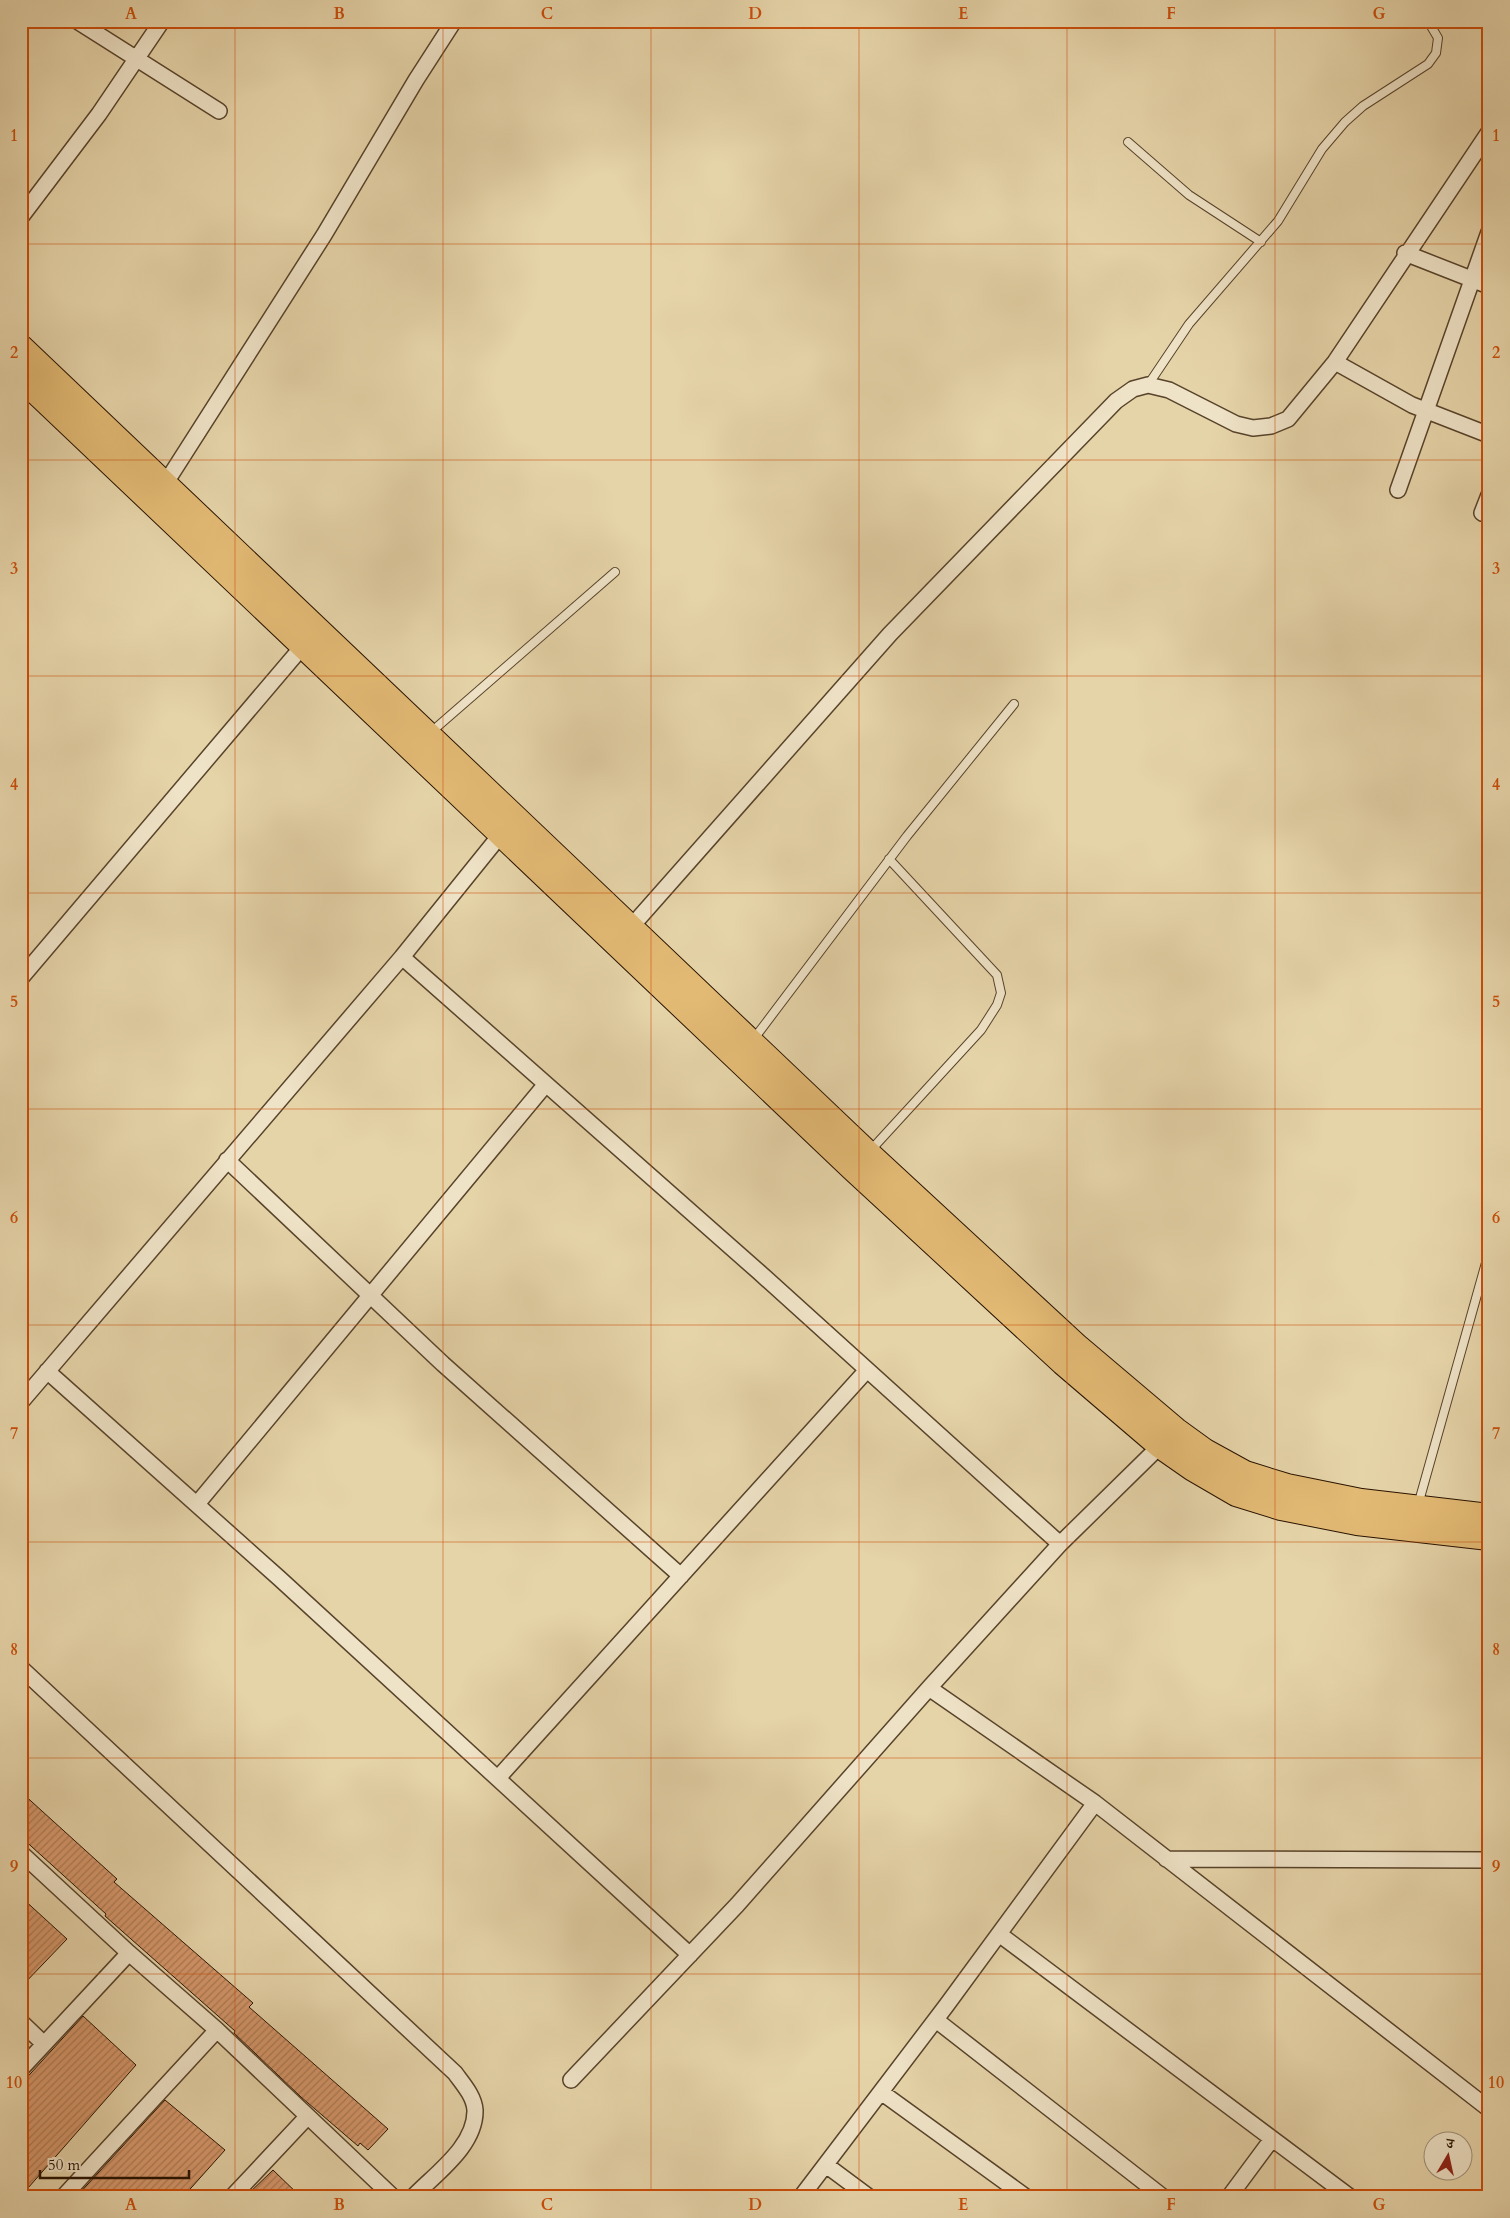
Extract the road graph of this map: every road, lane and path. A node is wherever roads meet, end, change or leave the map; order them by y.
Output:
1 (77, 21) edge
2 (162, 21) edge
3 (1428, 21) edge
4 (452, 22) edge
5 (137, 58) junction
6 (219, 110) dead end
7 (1489, 132) edge
8 (1128, 142) dead end
9 (21, 217) edge
10 (1489, 232) edge
11 (1261, 242) junction
12 (1405, 253) junction
13 (1473, 280) junction
14 (1489, 286) edge
15 (21, 347) edge
16 (1335, 362) junction
17 (21, 378) edge
18 (1148, 385) junction
19 (1426, 410) junction
20 (1489, 435) edge
21 (165, 484) junction
22 (1398, 490) dead end
23 (1489, 495) edge
24 (1482, 513) dead end
25 (615, 572) dead end
26 (310, 637) junction
27 (1014, 704) dead end
28 (428, 735) junction
29 (507, 826) junction
30 (889, 859) junction
31 (630, 927) junction
32 (402, 957) junction
33 (21, 978) edge
34 (752, 1042) junction
35 (546, 1084) junction
36 (228, 1160) junction
37 (861, 1161) junction
38 (1489, 1252) edge
39 (371, 1296) junction
40 (867, 1370) junction
41 (47, 1371) junction
42 (21, 1402) edge
43 (1168, 1438) junction
44 (197, 1504) junction
45 (1417, 1509) junction
46 (1489, 1516) edge
47 (1489, 1538) edge
48 (1060, 1544) junction
49 (680, 1576) junction
50 (21, 1668) edge
51 (929, 1688) junction
52 (498, 1778) junction
53 (1095, 1803) junction
54 (21, 1854) edge
55 (1166, 1859) junction
56 (1489, 1860) edge
57 (999, 1934) junction
58 (129, 1953) junction
59 (690, 1955) junction
60 (936, 2020) junction
61 (21, 2022) edge
62 (217, 2030) junction
63 (44, 2044) junction
64 (21, 2069) edge
65 (571, 2080) dead end
66 (881, 2092) junction
67 (1489, 2109) edge
68 (307, 2117) junction
69 (1272, 2139) junction
70 (826, 2165) junction
71 (1331, 2191) edge
72 (63, 2197) edge
73 (232, 2197) edge
74 (393, 2197) edge
75 (413, 2197) edge
76 (801, 2197) edge
77 (869, 2197) edge
78 (1026, 2197) edge
79 (1164, 2197) edge
80 (1229, 2197) edge
81 (1350, 2197) edge

1 - 5 street
2 - 5 street
3 - 11 lane
4 - 21 street
5 - 6 street
5 - 9 street
7 - 12 street
8 - 11 lane
10 - 13 street
11 - 18 lane
12 - 13 street
12 - 16 street
13 - 14 street
13 - 19 street
15 - 21 main road
16 - 18 street
16 - 19 street
17 - 26 main road
18 - 31 street
19 - 20 street
19 - 22 street
21 - 26 main road
23 - 24 street
25 - 28 lane
26 - 28 main road
26 - 29 main road
26 - 33 street
27 - 30 lane
28 - 29 main road
29 - 31 main road
29 - 32 street
29 - 37 main road
30 - 34 lane
30 - 37 lane
31 - 34 main road
32 - 35 street
32 - 36 street
34 - 37 main road
35 - 39 street
35 - 40 street
36 - 39 street
36 - 41 street
37 - 43 main road
38 - 45 lane
39 - 44 street
39 - 49 street
40 - 48 street
40 - 49 street
41 - 42 street
41 - 44 street
43 - 45 main road
43 - 47 main road
43 - 48 street
44 - 52 street
45 - 46 main road
48 - 51 street
49 - 52 street
50 - 75 street
51 - 53 street
51 - 59 street
52 - 59 street
53 - 55 street
53 - 57 street
54 - 58 street
55 - 56 street
55 - 67 street
57 - 60 street
57 - 69 street
58 - 62 street
58 - 63 street
59 - 65 street
60 - 66 street
60 - 79 street
61 - 63 street
62 - 68 street
62 - 72 street
63 - 64 street
66 - 70 street
66 - 78 street
68 - 73 street
68 - 74 street
69 - 71 street
69 - 80 street
70 - 76 street
70 - 77 street
71 - 81 street

